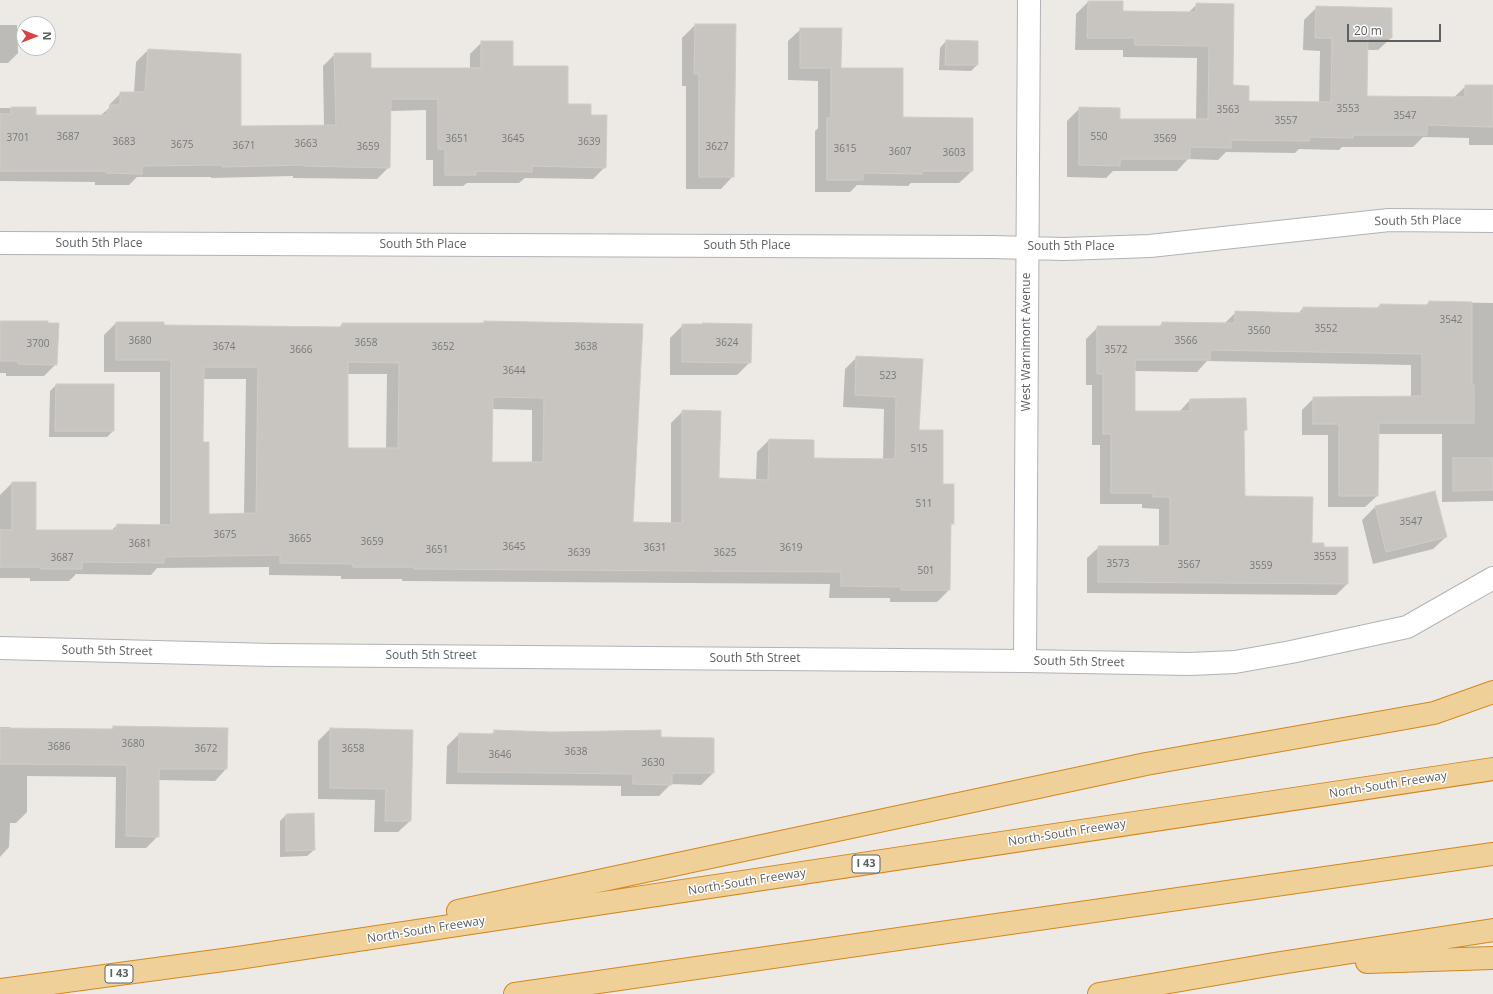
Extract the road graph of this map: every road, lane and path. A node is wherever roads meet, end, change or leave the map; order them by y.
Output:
1 (1029, 0) edge
2 (1493, 221) edge
3 (0, 243) edge
4 (1028, 248) junction
5 (1493, 578) edge
6 (0, 648) edge
7 (1025, 661) junction
8 (1493, 692) edge
9 (1493, 769) edge
10 (1493, 854) edge
11 (1493, 930) edge
12 (238, 958) junction
13 (1493, 958) edge
14 (1274, 964) junction
15 (0, 990) edge
16 (515, 994) edge
17 (1099, 994) edge

1 - 4 street, West Warnimont Avenue
2 - 4 street, South 5th Place
3 - 4 street, South 5th Place
4 - 7 street, West Warnimont Avenue
5 - 7 street, South 5th Street
6 - 7 street, South 5th Street
8 - 12 highway
9 - 12 highway, North-South Freeway / I 43
10 - 16 highway
11 - 14 highway
12 - 15 highway, North-South Freeway / I 43
13 - 14 highway
14 - 17 highway

